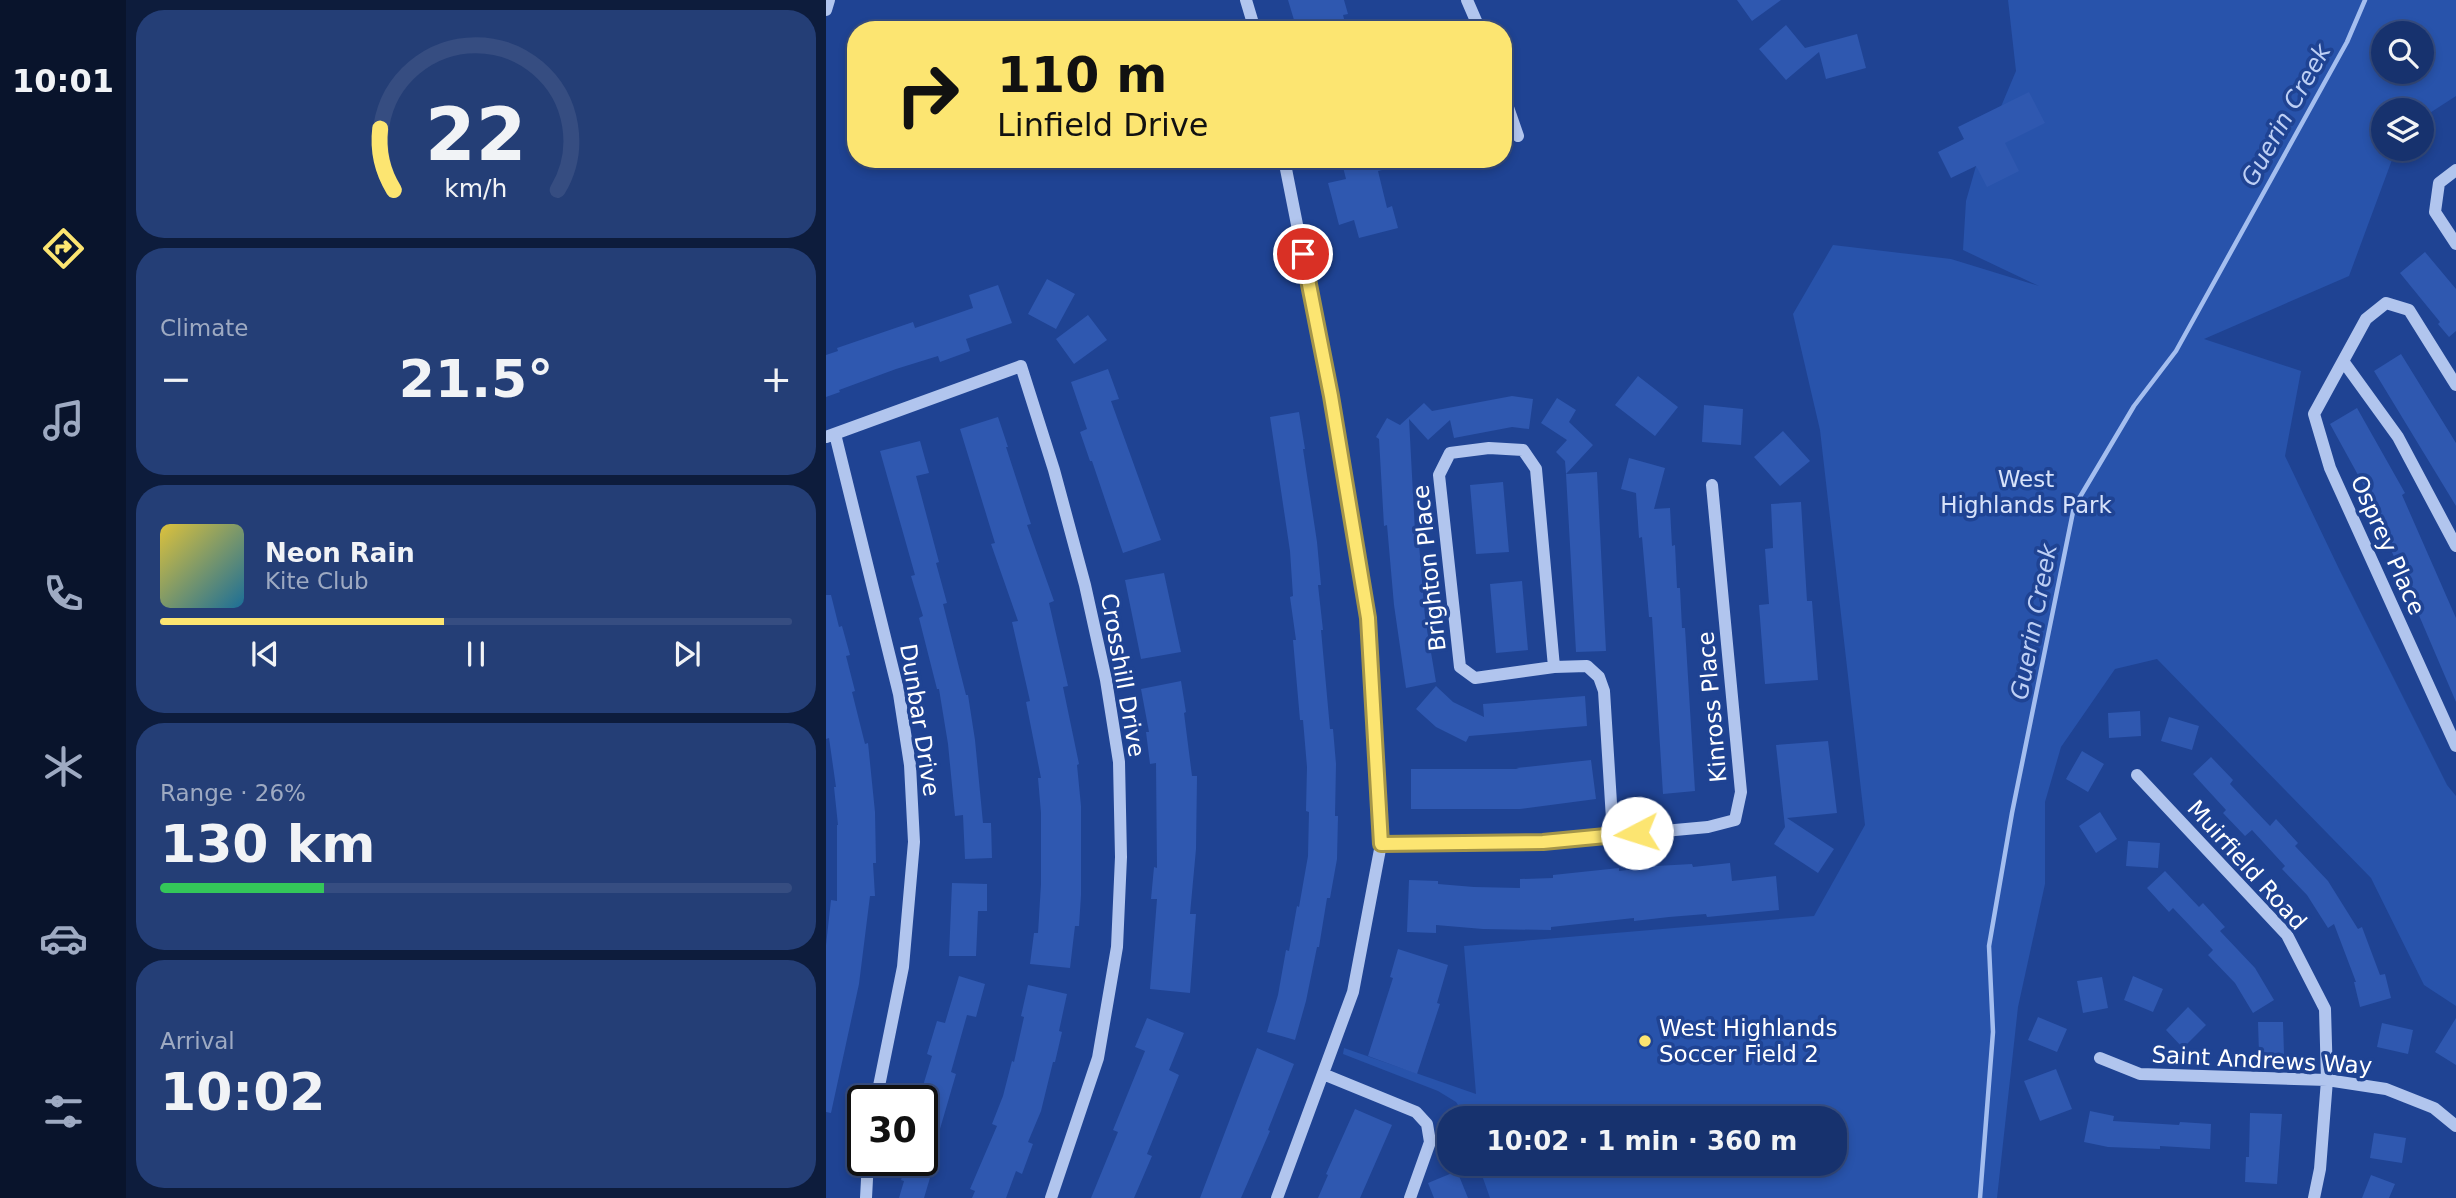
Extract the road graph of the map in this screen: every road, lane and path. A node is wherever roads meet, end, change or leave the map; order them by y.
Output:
1 (829, 0) edge
2 (1246, 0) edge
3 (1466, 0) edge
4 (826, 10) edge
5 (1252, 21) edge
6 (1476, 21) edge
7 (1512, 119) edge
8 (1518, 136) dead end
9 (1286, 168) edge
10 (2456, 170) edge
11 (2456, 244) edge
12 (2343, 361) junction
13 (2456, 384) edge
14 (830, 435) edge
15 (1712, 485) dead end
16 (2456, 546) edge
17 (1554, 667) junction
18 (2456, 746) edge
19 (2137, 775) dead end
20 (1613, 835) junction
21 (1381, 844) junction
22 (2100, 1058) dead end
23 (1323, 1074) junction
24 (2327, 1080) junction
25 (879, 1085) edge
26 (2456, 1126) edge
27 (867, 1176) edge
28 (1411, 1197) edge
29 (866, 1198) edge
30 (1051, 1198) edge
31 (1277, 1198) edge
32 (2315, 1198) edge

1 - 4 street
2 - 5 street
3 - 6 street
7 - 8 street
9 - 21 street
10 - 11 street
12 - 13 street, Osprey Place
12 - 16 street
12 - 18 street, Osprey Place
14 - 25 street, Dunbar Drive
14 - 30 street, Crosshill Drive
15 - 20 street, Kinross Place
17 - 17 street, Brighton Place
17 - 20 street, Brighton Place
19 - 24 street, Muirfield Road
20 - 21 street, Kinross Place
21 - 23 street
22 - 24 street, Saint Andrews Way
23 - 28 street
23 - 31 street
24 - 26 street, Saint Andrews Way
24 - 32 street, Muirfield Road
27 - 29 street

